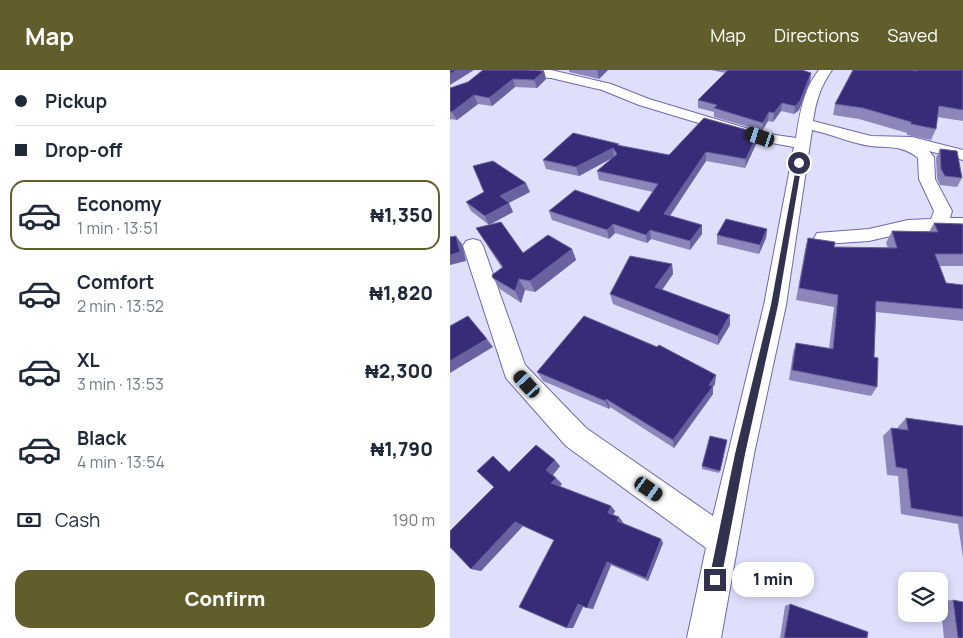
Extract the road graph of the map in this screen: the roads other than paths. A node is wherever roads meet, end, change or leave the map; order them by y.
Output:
1 (494, 70) edge
2 (826, 70) edge
3 (804, 134) junction
4 (888, 141) junction
5 (963, 155) edge
6 (963, 224) edge
7 (939, 225) junction
8 (824, 238) edge
9 (473, 246) dead end
10 (723, 542) junction
11 (704, 638) edge

1 - 3 street
2 - 3 street
3 - 4 street
3 - 10 street
4 - 5 street
4 - 7 street
6 - 7 street
7 - 8 street
9 - 10 street
10 - 11 street

